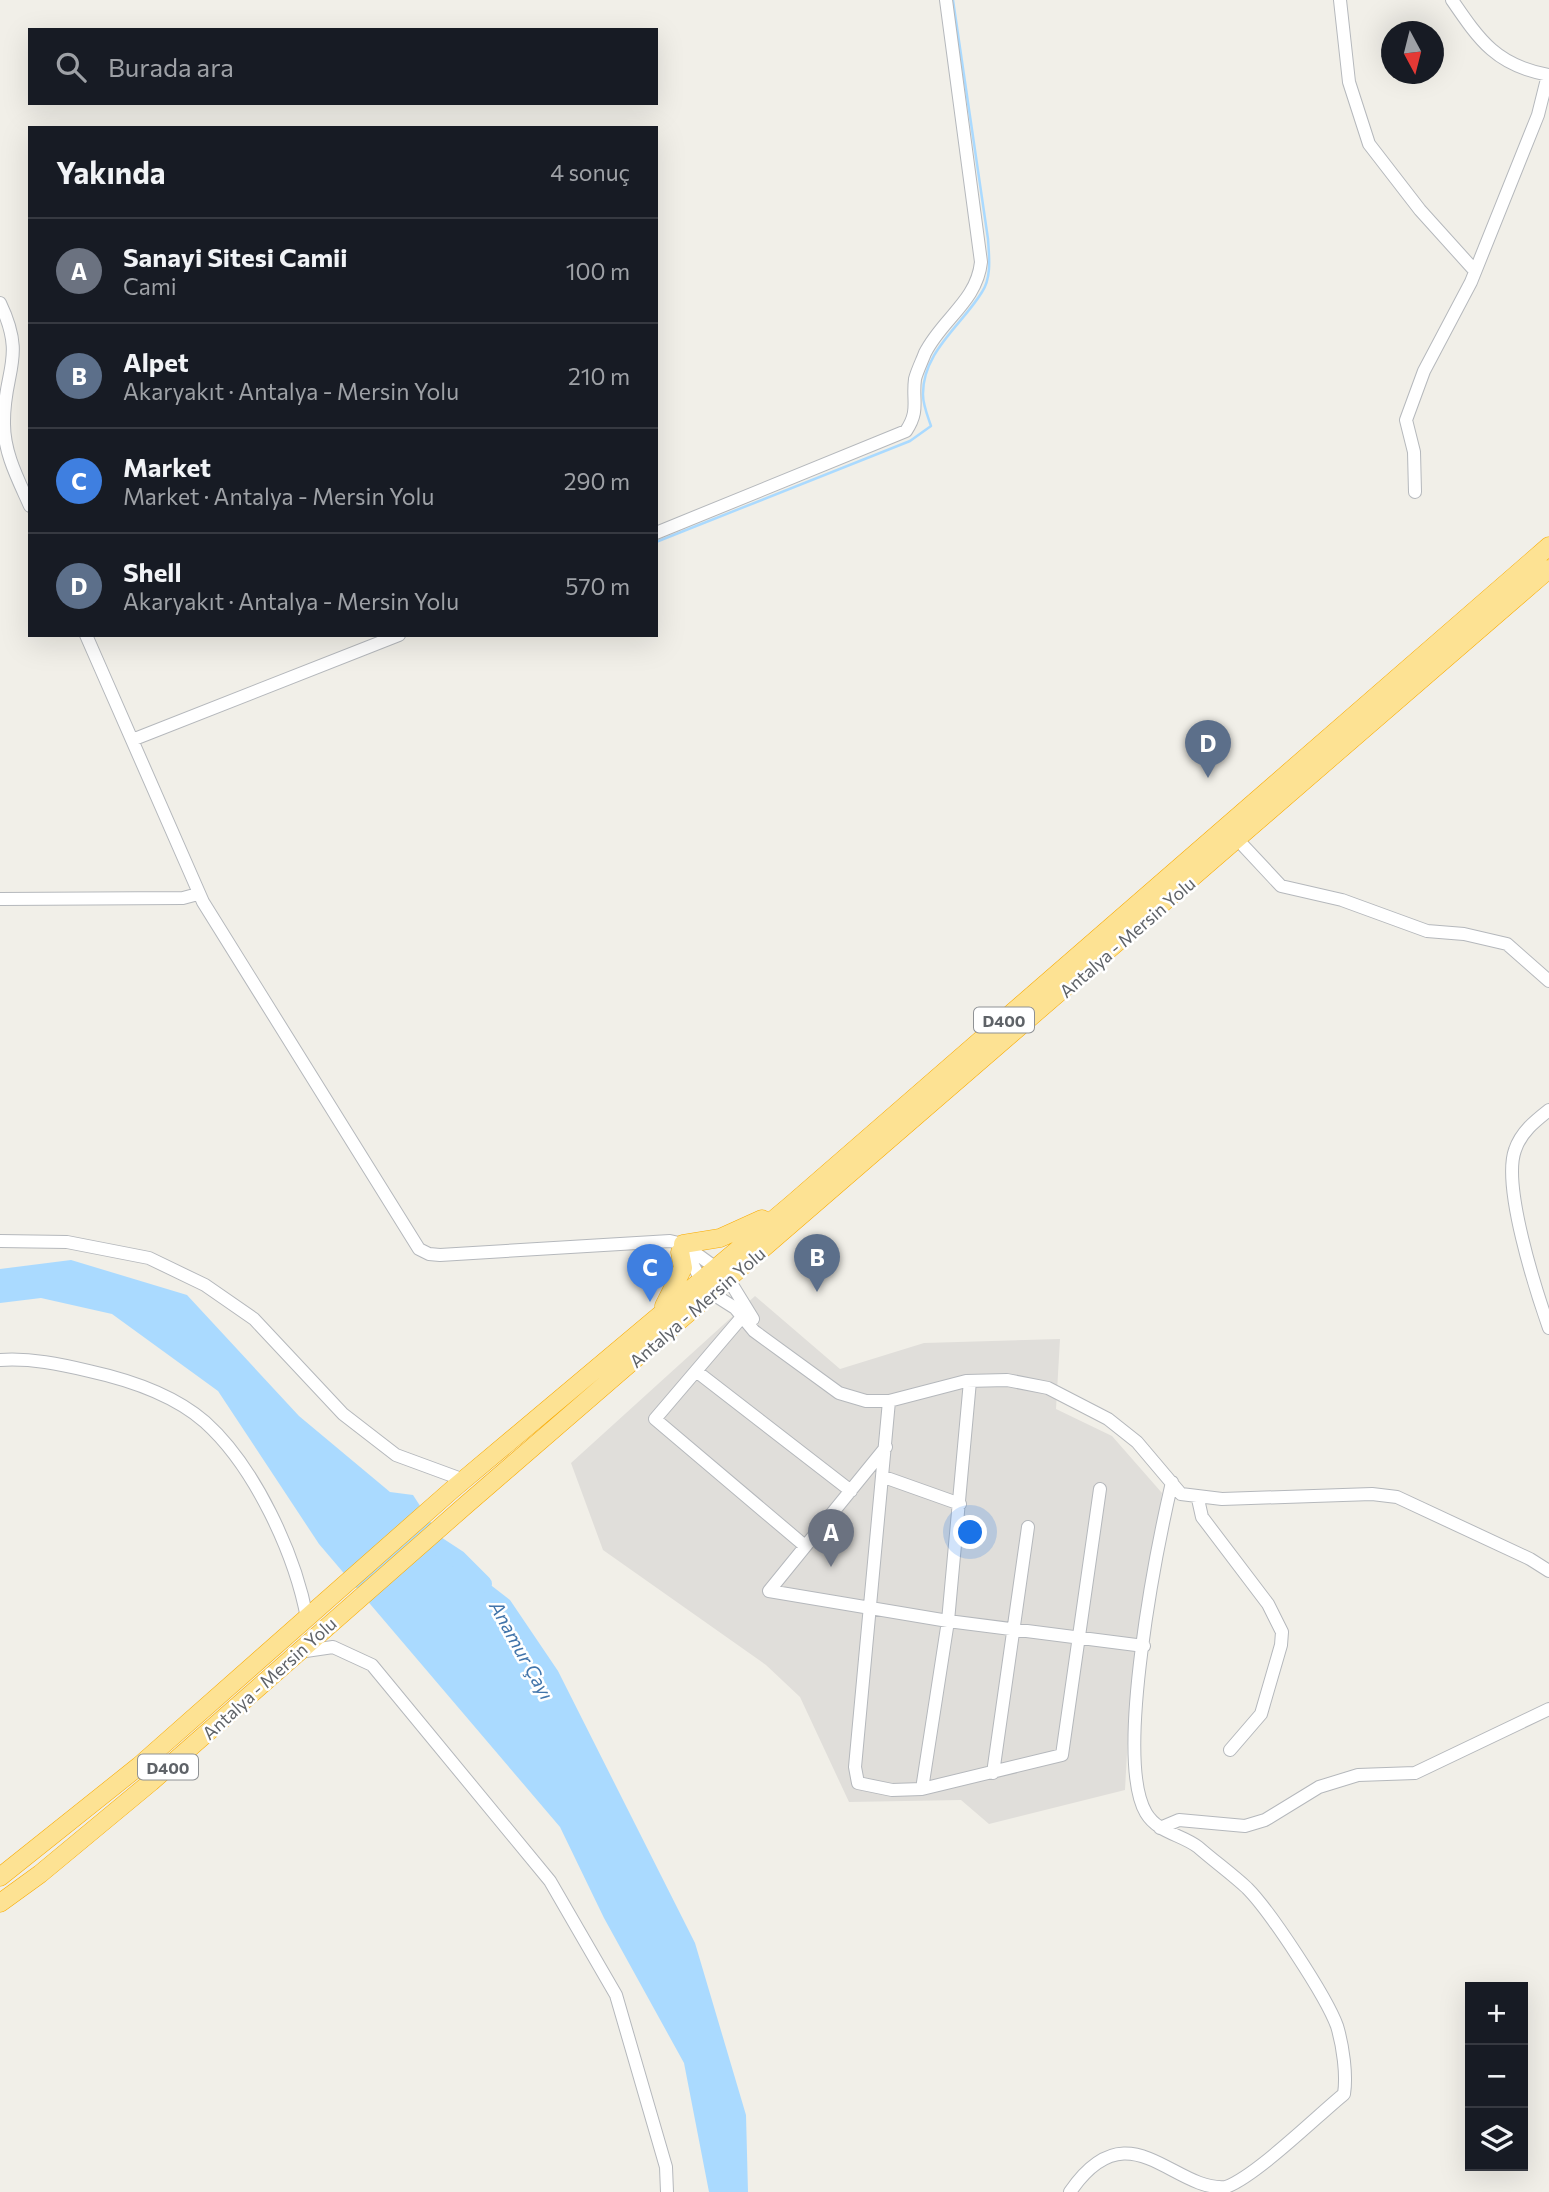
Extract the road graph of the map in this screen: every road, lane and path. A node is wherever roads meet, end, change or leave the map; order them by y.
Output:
1 (946, 0) edge
2 (1340, 0) edge
3 (1452, 0) edge
4 (1548, 75) edge
5 (1475, 271) junction
6 (0, 303) edge
7 (1415, 492) dead end
8 (28, 501) edge
9 (658, 532) edge
10 (1549, 546) edge
11 (1549, 569) edge
12 (87, 637) edge
13 (394, 637) edge
14 (132, 740) junction
15 (1238, 840) junction
16 (198, 894) junction
17 (0, 899) edge
18 (1549, 981) edge
19 (1549, 1110) edge
20 (791, 1205) junction
21 (0, 1241) edge
22 (678, 1246) junction
23 (722, 1274) junction
24 (707, 1287) junction
25 (659, 1315) junction
26 (742, 1317) junction
27 (1549, 1328) edge
28 (774, 1343) junction
29 (0, 1360) edge
30 (696, 1371) junction
31 (970, 1381) junction
32 (889, 1401) junction
33 (886, 1447) junction
34 (884, 1477) junction
35 (1172, 1482) junction
36 (459, 1484) junction
37 (1100, 1489) dead end
38 (851, 1491) junction
39 (1198, 1499) junction
40 (960, 1504) junction
41 (1027, 1527) dead end
42 (805, 1546) junction
43 (1549, 1571) edge
44 (872, 1608) junction
45 (311, 1615) junction
46 (948, 1621) junction
47 (1013, 1629) junction
48 (1079, 1638) junction
49 (1144, 1646) junction
50 (298, 1652) junction
51 (1549, 1709) edge
52 (1230, 1750) dead end
53 (993, 1773) junction
54 (922, 1789) junction
55 (1160, 1828) junction
56 (0, 1877) edge
57 (0, 1903) edge
58 (667, 2192) edge
59 (1070, 2192) edge

1 - 9 street
2 - 5 street
3 - 4 street
4 - 5 street
5 - 7 street
6 - 8 street
10 - 20 highway, Antalya - Mersin Yolu / D400
11 - 15 highway, Antalya - Mersin Yolu / D400
12 - 14 street
13 - 14 street
14 - 16 street
15 - 18 street
15 - 23 highway, Antalya - Mersin Yolu / D400
16 - 17 street
16 - 22 street
19 - 27 street
20 - 22 highway
20 - 23 highway, Antalya - Mersin Yolu / D400
21 - 36 street
22 - 23 street
22 - 24 street
22 - 25 highway
23 - 24 highway, Antalya - Mersin Yolu / D400
23 - 28 street
24 - 25 highway, Antalya - Mersin Yolu / D400
24 - 26 street
24 - 50 highway, Antalya - Mersin Yolu / D400
25 - 36 highway, Antalya - Mersin Yolu / D400
26 - 28 street
26 - 30 street
28 - 32 street
29 - 45 street
30 - 38 street
30 - 42 street
31 - 32 street
31 - 35 street
31 - 40 street
32 - 33 street
33 - 34 street
33 - 38 street
34 - 40 street
34 - 44 street
35 - 39 street
35 - 49 street
36 - 45 highway, Antalya - Mersin Yolu / D400
37 - 48 street
38 - 42 street
39 - 43 street
39 - 52 street
40 - 46 street
41 - 47 street
42 - 44 street
44 - 46 street
44 - 54 street
45 - 56 highway, Antalya - Mersin Yolu / D400
46 - 47 street
46 - 54 street
47 - 48 street
47 - 53 street
48 - 49 street
48 - 53 street
49 - 55 street
50 - 57 highway, Antalya - Mersin Yolu / D400
50 - 58 street
51 - 55 street
53 - 54 street
55 - 59 street

